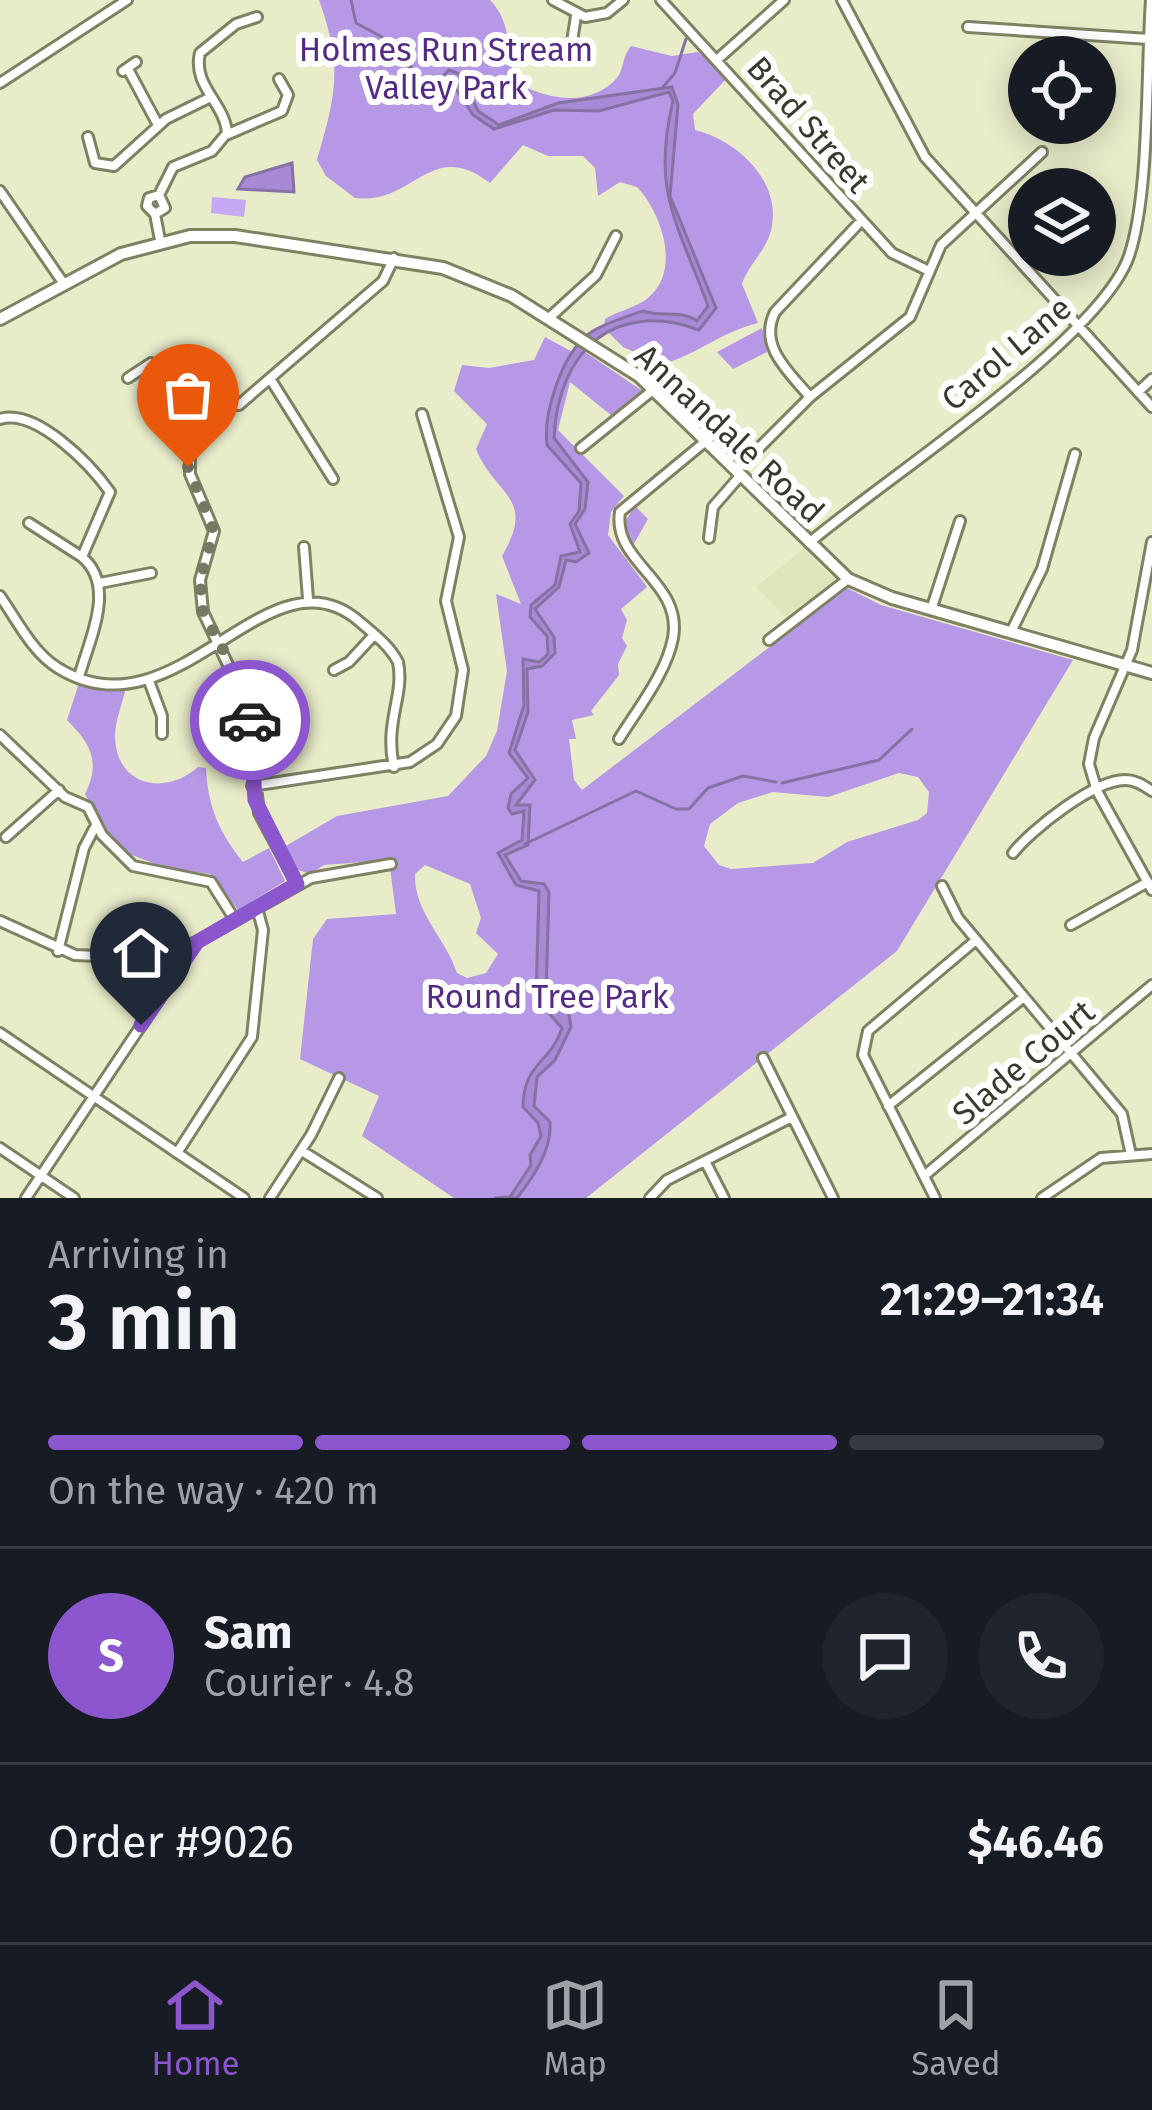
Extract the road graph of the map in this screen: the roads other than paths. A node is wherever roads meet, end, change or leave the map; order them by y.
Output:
1 (127, 0) edge
2 (553, 0) edge
3 (623, 0) edge
4 (661, 0) edge
5 (784, 0) edge
6 (842, 0) edge
7 (1151, 0) edge
8 (577, 16) junction
9 (257, 17) dead end
10 (968, 27) dead end
11 (1149, 39) junction
12 (570, 54) dead end
13 (718, 58) junction
14 (129, 68) dead end
15 (279, 79) dead end
16 (0, 83) edge
17 (211, 97) junction
18 (158, 125) junction
19 (226, 135) junction
20 (88, 137) dead end
21 (1042, 152) dead end
22 (1138, 187) junction
23 (1152, 187) edge
24 (0, 191) edge
25 (976, 213) junction
26 (862, 220) junction
27 (616, 236) dead end
28 (160, 241) junction
29 (394, 258) junction
30 (927, 270) junction
31 (64, 284) junction
32 (549, 318) junction
33 (0, 319) edge
34 (1078, 326) junction
35 (128, 378) dead end
36 (271, 380) junction
37 (1152, 380) edge
38 (654, 389) junction
39 (1138, 392) junction
40 (810, 397) junction
41 (1152, 407) edge
42 (422, 414) dead end
43 (0, 418) edge
44 (706, 441) junction
45 (581, 448) dead end
46 (1076, 454) dead end
47 (190, 456) dead end
48 (738, 473) junction
49 (333, 479) dead end
50 (960, 521) dead end
51 (29, 523) dead end
52 (710, 538) dead end
53 (1152, 542) edge
54 (808, 544) junction
55 (304, 547) dead end
56 (82, 557) junction
57 (151, 573) dead end
58 (848, 579) junction
59 (100, 583) junction
60 (0, 596) edge
61 (308, 599) junction
62 (931, 610) junction
63 (1011, 632) junction
64 (374, 635) junction
65 (770, 640) dead end
66 (218, 643) junction
67 (1126, 665) junction
68 (334, 670) dead end
69 (1152, 673) edge
70 (80, 677) junction
71 (149, 681) junction
72 (162, 734) dead end
73 (0, 735) edge
74 (619, 739) dead end
75 (394, 766) junction
76 (252, 786) junction
77 (59, 790) junction
78 (1097, 791) junction
79 (1152, 791) edge
80 (96, 825) junction
81 (6, 837) dead end
82 (1013, 853) dead end
83 (391, 864) dead end
84 (297, 884) junction
85 (941, 886) dead end
86 (1150, 886) edge
87 (257, 908) junction
88 (236, 920) junction
89 (0, 921) edge
90 (1071, 925) dead end
91 (976, 940) junction
92 (197, 942) junction
93 (58, 951) junction
94 (1152, 986) edge
95 (1024, 997) junction
96 (0, 1034) edge
97 (1071, 1054) junction
98 (763, 1058) dead end
99 (339, 1078) dead end
100 (93, 1096) junction
101 (889, 1106) junction
102 (792, 1118) junction
103 (0, 1148) edge
104 (302, 1150) junction
105 (177, 1153) junction
106 (1152, 1154) edge
107 (1131, 1155) junction
108 (705, 1161) junction
109 (40, 1175) junction
110 (924, 1176) junction
111 (26, 1198) edge
112 (74, 1198) edge
113 (244, 1198) edge
114 (270, 1198) edge
115 (377, 1198) edge
116 (650, 1198) edge
117 (724, 1198) edge
118 (833, 1198) edge
119 (935, 1198) edge
120 (1042, 1198) edge

1 - 16 street
2 - 8 street
3 - 8 street
4 - 13 street, Brad Street
5 - 13 street
6 - 25 street
7 - 11 street, Carol Lane
8 - 12 street
9 - 17 street
10 - 11 street
11 - 22 street, Carol Lane
13 - 26 street, Brad Street
14 - 18 street
15 - 19 street
17 - 18 street
17 - 19 street
18 - 20 street
19 - 28 street
21 - 25 street
22 - 23 street
22 - 34 street, Carol Lane
24 - 31 street
25 - 30 street
25 - 34 street
26 - 30 street, Brad Street
26 - 40 street
27 - 32 street
28 - 29 main road, Annandale Road
28 - 31 main road, Annandale Road
29 - 32 main road, Annandale Road
29 - 36 street
30 - 40 street
31 - 33 main road, Annandale Road
32 - 38 main road, Annandale Road
34 - 39 street
34 - 54 street, Carol Lane
35 - 36 street
36 - 49 street
37 - 39 street
38 - 44 main road, Annandale Road
38 - 45 street
39 - 41 street
40 - 48 street
42 - 75 street
43 - 56 street
44 - 48 main road, Annandale Road
44 - 74 street
46 - 63 street
47 - 66 street
48 - 52 street
48 - 54 main road, Annandale Road
50 - 62 street
51 - 56 street
53 - 67 street
54 - 58 main road, Annandale Road
55 - 61 street
56 - 59 street
57 - 59 street
58 - 62 main road, Annandale Road
58 - 65 street
59 - 70 street
60 - 70 street
61 - 64 street
61 - 66 street
62 - 63 main road, Annandale Road
63 - 67 main road, Annandale Road
64 - 68 street
64 - 75 street
66 - 71 street
66 - 76 street
67 - 69 main road, Annandale Road
67 - 78 street
70 - 71 street
71 - 72 street
73 - 77 street
75 - 76 street
76 - 84 street
77 - 80 street
77 - 81 street
78 - 79 street
78 - 82 street
78 - 86 street
80 - 88 street
80 - 93 street
83 - 84 street
84 - 87 street
85 - 91 street
86 - 90 street
87 - 88 street
87 - 105 street
88 - 92 street
89 - 93 street
91 - 95 street
91 - 101 street
92 - 93 street
92 - 100 street
94 - 97 street, Slade Court
95 - 97 street
95 - 101 street
96 - 100 street
97 - 107 street
97 - 110 street, Slade Court
98 - 102 street
99 - 104 street
100 - 105 street
100 - 109 street
101 - 110 street
102 - 108 street
102 - 118 street
103 - 109 street
104 - 114 street
104 - 115 street
105 - 113 street
106 - 107 street
107 - 120 street
108 - 116 street
108 - 117 street
109 - 111 street
109 - 112 street
110 - 119 street

